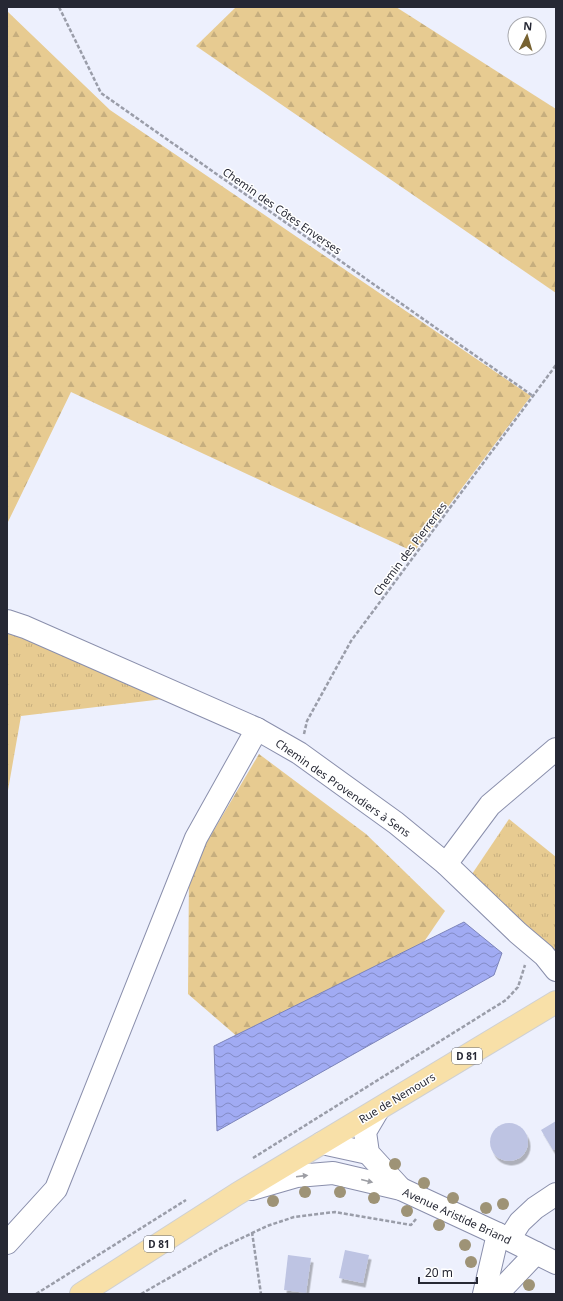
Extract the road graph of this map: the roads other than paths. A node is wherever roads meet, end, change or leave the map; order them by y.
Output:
1 (7, 621) edge
2 (258, 729) junction
3 (556, 749) edge
4 (446, 864) junction
5 (556, 970) edge
6 (556, 1002) edge
7 (378, 1110) junction
8 (322, 1143) junction
9 (368, 1153) junction
10 (333, 1173) junction
11 (401, 1190) junction
12 (237, 1194) junction
13 (556, 1194) edge
14 (503, 1237) junction
15 (7, 1243) edge
16 (536, 1253) junction
17 (556, 1263) edge
18 (81, 1294) edge
19 (484, 1294) edge
20 (497, 1294) edge

1 - 2 street, Chemin des Provendiers à Sens
2 - 4 street, Chemin des Provendiers à Sens
2 - 15 street
3 - 4 street
4 - 5 street, Chemin des Provendiers à Sens
6 - 7 main road, Rue de Nemours / D 81
7 - 8 main road, Rue de Nemours / D 81
7 - 9 street
8 - 9 street
8 - 10 street
8 - 12 main road, Rue de Nemours / D 81
9 - 11 street
10 -> 11 street, Avenue Aristide Briand
12 -> 10 street, Avenue Aristide Briand
11 - 14 street, Avenue Aristide Briand
12 - 18 main road, D 81
13 - 14 street
14 - 16 street, Avenue Aristide Briand
14 - 19 street
16 - 17 street, Avenue Aristide Briand
16 - 20 street

